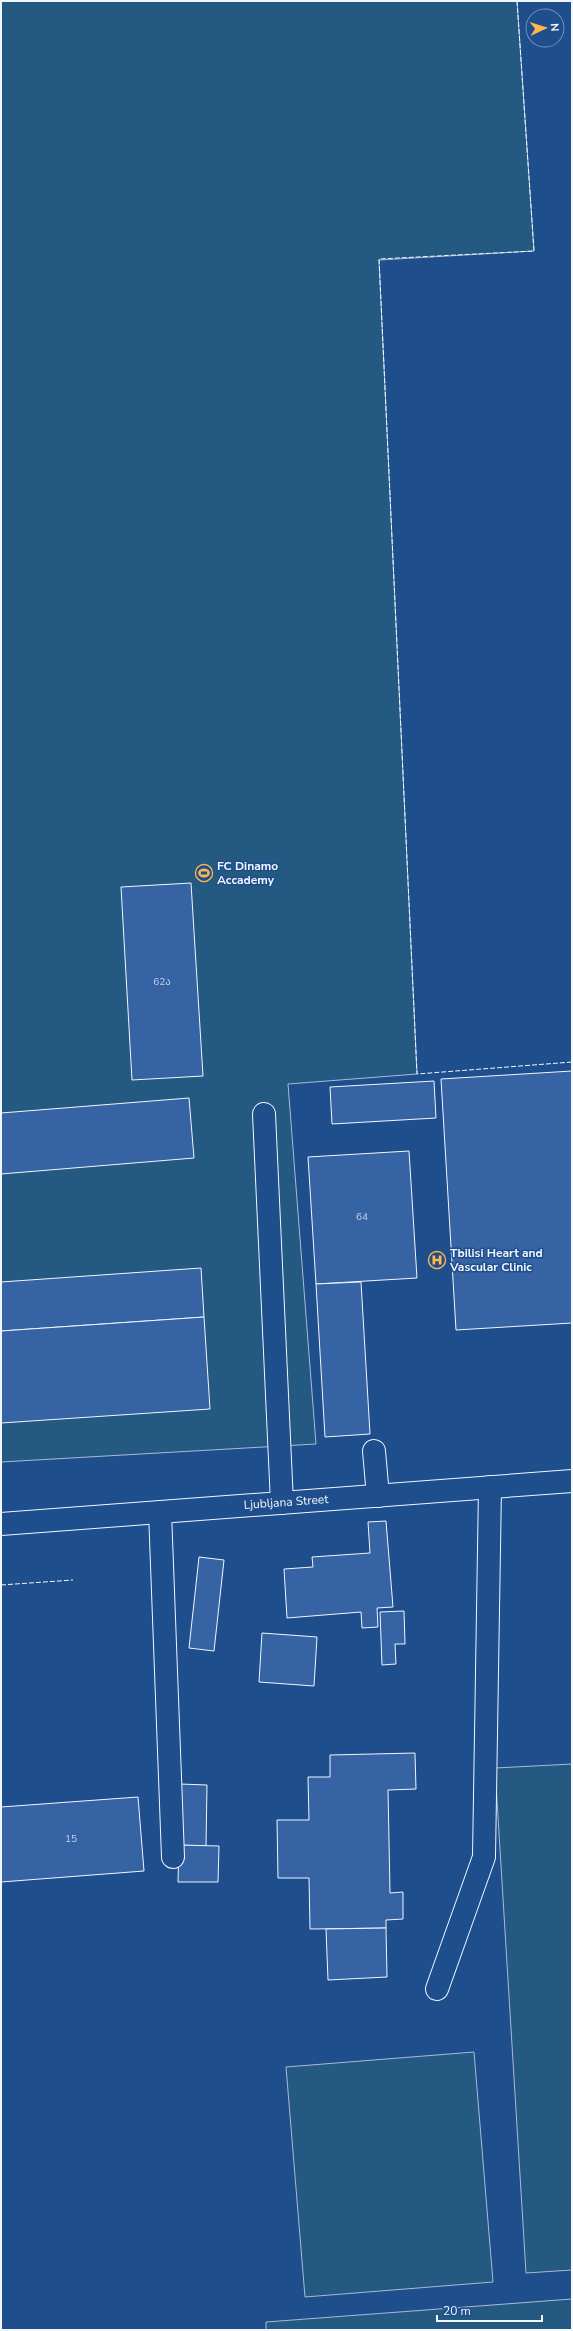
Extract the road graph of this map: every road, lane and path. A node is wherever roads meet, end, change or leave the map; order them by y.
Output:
1 (264, 1114) dead end
2 (374, 1451) dead end
3 (572, 1481) edge
4 (490, 1487) junction
5 (378, 1496) junction
6 (282, 1503) junction
7 (160, 1512) junction
8 (1, 1524) edge
9 (173, 1857) dead end
10 (437, 1989) dead end

1 - 6 street
2 - 5 street
3 - 4 street, Ljubljana Street
4 - 5 street, Ljubljana Street
4 - 10 street
5 - 6 street, Ljubljana Street
6 - 7 street, Ljubljana Street
7 - 8 street, Ljubljana Street
7 - 9 street

